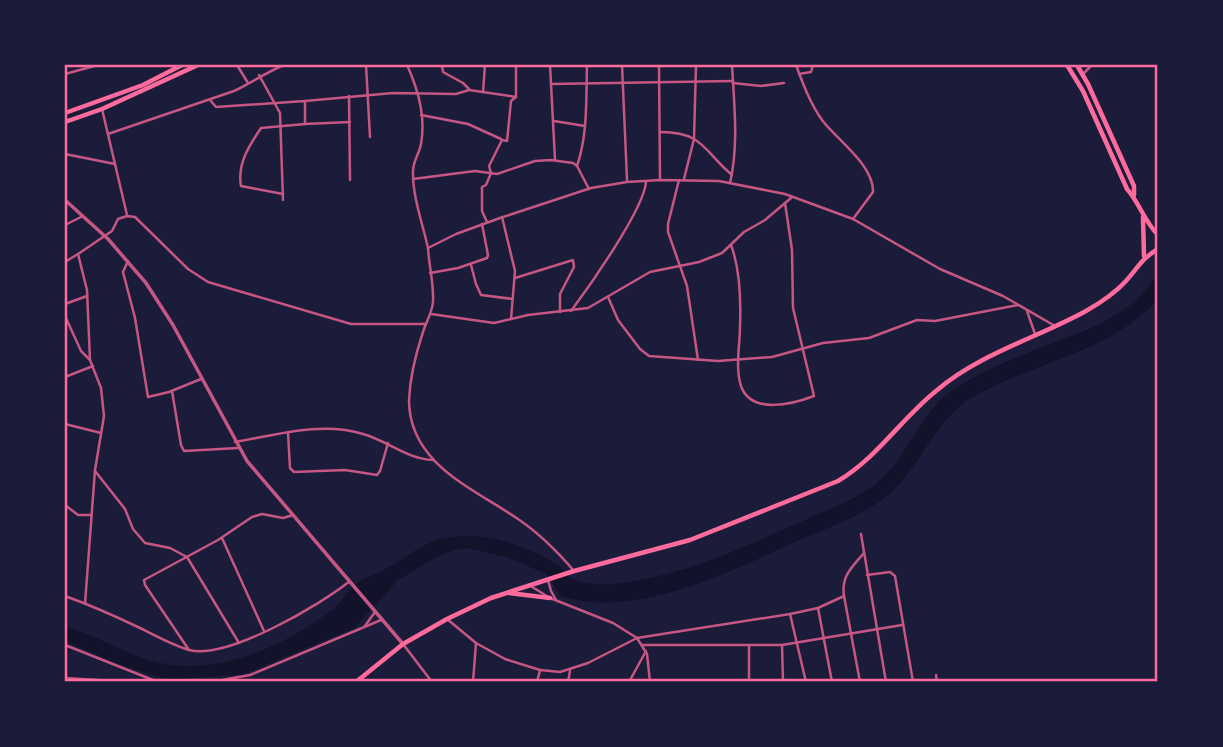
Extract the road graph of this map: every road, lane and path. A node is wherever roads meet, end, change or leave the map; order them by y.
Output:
1 (98, 65) edge
2 (182, 65) edge
3 (198, 65) edge
4 (237, 65) edge
5 (284, 65) edge
6 (366, 65) edge
7 (407, 65) edge
8 (442, 65) edge
9 (485, 65) edge
10 (516, 65) edge
11 (550, 65) edge
12 (587, 65) edge
13 (622, 65) edge
14 (659, 65) edge
15 (696, 65) edge
16 (732, 65) edge
17 (796, 65) edge
18 (813, 65) edge
19 (1067, 65) edge
20 (1077, 65) edge
21 (1092, 65) edge
22 (65, 74) edge
23 (799, 74) junction
24 (1083, 74) junction
25 (259, 75) junction
26 (696, 80) junction
27 (659, 82) junction
28 (733, 82) junction
29 (587, 83) junction
30 (623, 83) junction
31 (784, 83) dead end
32 (248, 84) junction
33 (551, 84) junction
34 (1088, 84) junction
35 (1082, 88) junction
36 (469, 90) junction
37 (419, 92) junction
38 (483, 92) junction
39 (368, 95) junction
40 (349, 96) junction
41 (516, 97) junction
42 (210, 100) junction
43 (304, 101) junction
44 (276, 103) junction
45 (102, 109) junction
46 (65, 113) edge
47 (421, 115) junction
48 (553, 120) junction
49 (65, 122) edge
50 (350, 122) junction
51 (305, 124) junction
52 (585, 126) junction
53 (282, 127) junction
54 (660, 132) junction
55 (108, 134) junction
56 (370, 137) dead end
57 (694, 139) junction
58 (502, 140) junction
59 (65, 154) edge
60 (555, 160) junction
61 (115, 164) junction
62 (577, 166) junction
63 (491, 173) junction
64 (732, 175) junction
65 (412, 179) junction
66 (682, 179) junction
67 (350, 180) dead end
68 (660, 180) junction
69 (646, 181) junction
70 (627, 182) junction
71 (730, 183) junction
72 (589, 188) junction
73 (283, 194) junction
74 (793, 196) junction
75 (1134, 196) junction
76 (65, 200) edge
77 (283, 200) dead end
78 (785, 203) junction
79 (127, 215) junction
80 (82, 216) junction
81 (502, 217) junction
82 (1143, 217) junction
83 (853, 219) junction
84 (487, 222) junction
85 (482, 224) junction
86 (65, 225) edge
87 (1158, 235) edge
88 (104, 236) junction
89 (731, 245) junction
90 (428, 248) junction
91 (1158, 249) edge
92 (78, 254) junction
93 (1144, 257) junction
94 (128, 261) junction
95 (65, 262) edge
96 (471, 264) junction
97 (681, 266) junction
98 (430, 273) junction
99 (514, 278) junction
100 (87, 296) junction
101 (608, 297) junction
102 (513, 299) junction
103 (65, 304) edge
104 (1018, 304) junction
105 (570, 311) junction
106 (1027, 311) junction
107 (560, 312) junction
108 (431, 314) junction
109 (65, 316) edge
110 (511, 319) junction
111 (425, 324) junction
112 (1055, 326) junction
113 (1035, 336) junction
114 (803, 348) junction
115 (90, 360) junction
116 (698, 360) junction
117 (738, 360) junction
118 (93, 366) junction
119 (65, 376) edge
120 (201, 379) junction
121 (172, 391) junction
122 (65, 424) edge
123 (101, 433) junction
124 (288, 433) junction
125 (235, 442) junction
126 (387, 443) junction
127 (239, 448) junction
128 (433, 460) junction
129 (95, 470) junction
130 (65, 505) edge
131 (91, 515) junction
132 (293, 515) junction
133 (861, 534) dead end
134 (221, 538) junction
135 (864, 553) junction
136 (187, 557) junction
137 (571, 573) junction
138 (867, 575) junction
139 (549, 580) junction
140 (352, 583) junction
141 (529, 585) junction
142 (505, 593) junction
143 (65, 596) edge
144 (844, 596) junction
145 (553, 599) junction
146 (85, 604) junction
147 (818, 608) junction
148 (374, 610) junction
149 (790, 614) junction
150 (447, 619) junction
151 (381, 620) junction
152 (902, 625) junction
153 (365, 626) junction
154 (876, 630) junction
155 (264, 631) junction
156 (850, 634) junction
157 (637, 638) junction
158 (823, 639) junction
159 (239, 643) junction
160 (476, 643) junction
161 (796, 643) junction
162 (403, 644) junction
163 (65, 645) edge
164 (642, 645) junction
165 (749, 645) junction
166 (782, 645) junction
167 (190, 650) junction
168 (646, 651) junction
169 (540, 670) junction
170 (570, 671) junction
171 (936, 675) dead end
172 (65, 678) edge
173 (130, 682) edge
174 (158, 682) edge
175 (211, 682) edge
176 (356, 682) edge
177 (432, 682) edge
178 (473, 682) edge
179 (537, 682) edge
180 (568, 682) edge
181 (629, 682) edge
182 (650, 682) edge
183 (750, 682) edge
184 (783, 682) edge
185 (806, 682) edge
186 (832, 682) edge
187 (860, 682) edge
188 (886, 682) edge
189 (913, 682) edge
190 (937, 682) edge

1 - 22 street
2 - 46 main road
3 - 45 main road
4 - 32 street
5 - 25 street
6 - 39 street
7 - 37 street
8 - 36 street
9 - 38 street
10 - 41 street
11 - 33 street
12 - 29 street
13 - 30 street
14 - 27 street
15 - 26 street
16 - 28 street
17 - 23 street
18 - 23 street
19 - 35 main road
20 - 24 main road
21 - 24 street
23 - 83 street
24 - 34 main road
25 - 32 street
25 - 44 street
26 - 27 street
26 - 28 street
26 - 57 street
27 - 30 street
27 - 54 street
28 - 31 street
28 - 64 street
29 - 30 street
29 - 33 street
29 - 52 street
30 - 70 street
32 - 42 street
33 - 48 street
34 - 35 main road
34 - 75 main road
35 - 75 main road
36 - 37 street
36 - 38 street
37 - 39 street
37 - 47 street
38 - 41 street
39 - 40 street
39 - 56 street
40 - 43 street
40 - 50 street
41 - 58 street
42 - 44 street
42 - 55 street
43 - 44 street
43 - 51 street
44 - 53 street
45 - 49 main road
45 - 55 street
47 - 58 street
47 - 65 street
48 - 52 street
48 - 60 street
50 - 51 street
50 - 67 street
51 - 53 street
52 - 62 street
53 - 73 street
53 - 73 street
54 - 57 street
54 - 68 street
55 - 61 street
57 - 64 street
57 - 66 street
58 - 63 street
59 - 61 street
60 - 62 street
60 - 63 street
61 - 79 street
62 - 72 street
63 - 65 street
63 - 84 street
64 - 71 street
65 - 90 street
66 - 68 street
66 - 71 street
66 - 97 street
68 - 69 street
69 - 70 street
69 - 105 street
70 - 72 street
71 - 74 street
72 - 81 street
73 - 77 street
74 - 78 street
74 - 83 street
75 - 82 main road
76 - 80 street
78 - 89 street
78 - 114 street
79 - 88 street
79 - 111 street
80 - 86 street
80 - 88 street
81 - 84 street
81 - 99 street
82 - 87 main road
82 - 93 main road
83 - 104 street
84 - 85 street
85 - 90 street
85 - 96 street
88 - 92 street
88 - 94 street
89 - 97 street
89 - 117 street
90 - 98 street
91 - 93 main road
92 - 95 street
92 - 100 street
93 - 112 main road
94 - 120 street
94 - 121 street
96 - 98 street
96 - 102 street
97 - 101 street
97 - 116 street
98 - 108 street
99 - 102 street
99 - 107 street
100 - 103 street
100 - 115 street
101 - 105 street
101 - 116 street
102 - 110 street
104 - 106 street
104 - 114 street
105 - 107 street
106 - 112 street
106 - 113 street
107 - 110 street
108 - 110 street
108 - 111 street
109 - 115 street
111 - 128 street
112 - 113 main road
113 - 137 main road
114 - 117 street
114 - 117 street
115 - 118 street
116 - 117 street
118 - 119 street
118 - 123 street
120 - 121 street
120 - 125 street
121 - 127 street
122 - 123 street
123 - 129 street
124 - 125 street
124 - 126 street
124 - 126 street
125 - 127 street
126 - 128 street
127 - 132 street
128 - 137 street
129 - 131 street
129 - 136 street
130 - 131 street
131 - 146 street
132 - 134 street
132 - 140 street
133 - 135 street
134 - 136 street
134 - 155 street
135 - 138 street
135 - 144 street
136 - 159 street
136 - 167 street
137 - 139 main road
138 - 152 street
138 - 154 street
139 - 141 main road
139 - 145 street
140 - 148 street
140 - 155 street
141 - 142 main road
141 - 145 street
142 - 145 main road
142 - 150 main road
143 - 146 street
144 - 147 street
144 - 156 street
145 - 157 street
146 - 167 street
147 - 149 street
147 - 158 street
148 - 151 street
148 - 153 street
149 - 157 street
149 - 161 street
150 - 160 street
150 - 162 main road
151 - 153 street
151 - 162 street
152 - 154 street
152 - 189 street
153 - 175 street
154 - 156 street
154 - 188 street
155 - 159 street
156 - 158 street
156 - 187 street
157 - 164 street
157 - 170 street
158 - 161 street
158 - 186 street
159 - 167 street
160 - 169 street
160 - 178 street
161 - 166 street
161 - 185 street
162 - 176 main road
162 - 177 street
163 - 174 street
164 - 165 street
164 - 168 street
165 - 166 street
165 - 183 street
166 - 184 street
168 - 181 street
168 - 182 street
169 - 170 street
169 - 179 street
170 - 180 street
171 - 190 street
172 - 173 street

